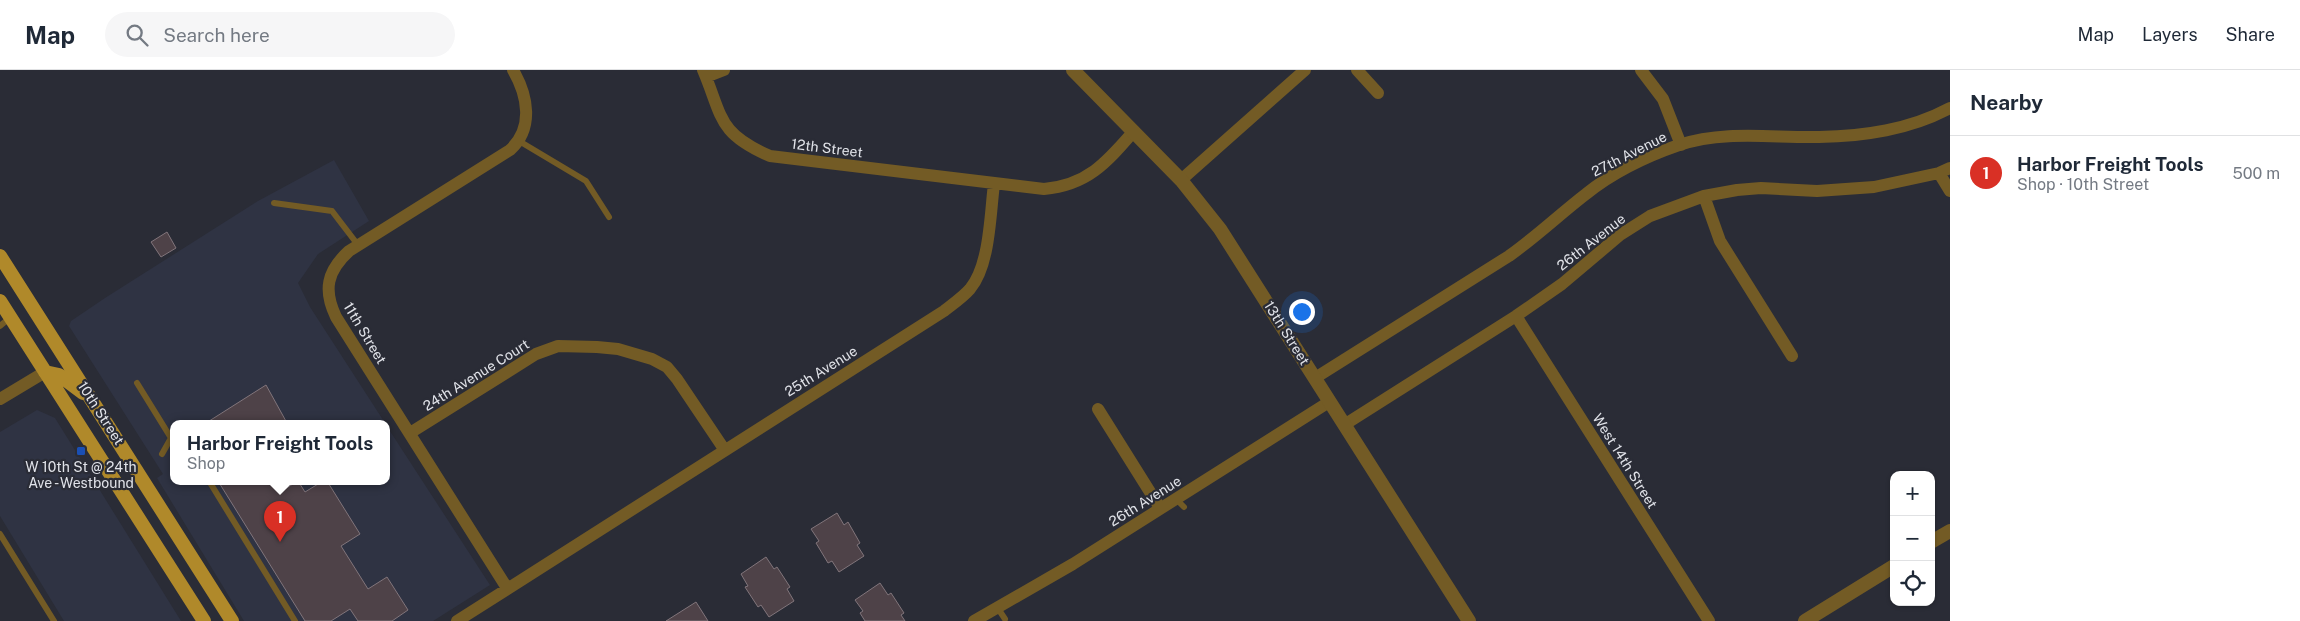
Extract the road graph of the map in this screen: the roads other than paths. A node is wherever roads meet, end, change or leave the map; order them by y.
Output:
1 (512, 70) edge
2 (724, 70) edge
3 (1073, 70) edge
4 (1305, 70) edge
5 (1357, 70) edge
6 (1641, 70) edge
7 (704, 74) edge
8 (1378, 93) dead end
9 (1950, 108) edge
10 (1134, 131) junction
11 (519, 141) junction
12 (1681, 144) junction
13 (1944, 171) edge
14 (1181, 180) junction
15 (994, 184) junction
16 (1950, 191) edge
17 (1704, 196) junction
18 (274, 203) dead end
19 (609, 217) dead end
20 (358, 245) junction
21 (0, 256) edge
22 (0, 301) edge
23 (1516, 316) junction
24 (5, 322) edge
25 (1792, 356) dead end
26 (45, 372) junction
27 (1314, 378) junction
28 (137, 383) dead end
29 (0, 398) edge
30 (94, 402) junction
31 (1329, 402) junction
32 (1098, 409) dead end
33 (1344, 425) junction
34 (410, 434) junction
35 (170, 435) edge
36 (170, 441) edge
37 (724, 449) junction
38 (162, 454) dead end
39 (211, 485) edge
40 (1160, 508) junction
41 (1950, 531) edge
42 (0, 534) edge
43 (1935, 540) edge
44 (1890, 568) edge
45 (507, 588) junction
46 (998, 607) junction
47 (1005, 618) dead end
48 (54, 621) edge
49 (204, 621) edge
50 (232, 621) edge
51 (295, 621) edge
52 (457, 621) edge
53 (974, 621) edge
54 (1469, 621) edge
55 (1708, 621) edge
56 (1806, 621) edge

1 - 11 street
2 - 7 street
3 - 10 street, 13th Street
4 - 14 street
5 - 8 street
6 - 12 street
7 - 15 street, 12th Street
9 - 12 street, 27th Avenue
10 - 14 street, 13th Street
10 - 15 street
11 - 19 lane
11 - 20 street, 11th Street
12 - 27 street, 27th Avenue
13 - 16 street
13 - 17 street, 26th Avenue
14 - 27 street, 13th Street
15 - 37 street, 25th Avenue
17 - 23 street, 26th Avenue
17 - 25 street
18 - 20 lane
20 - 34 street, 11th Street
21 - 30 main road, 10th Street
22 - 24 main road, 10th Street
23 - 33 street, 26th Avenue
23 - 55 street, West 14th Street
24 - 26 main road, 10th Street
26 - 29 street
26 - 30 main road
26 - 49 main road, 10th Street
27 - 31 street, 13th Street
28 - 35 lane
30 - 50 main road, 10th Street
31 - 33 street, 13th Street
31 - 40 street, 26th Avenue
32 - 40 street
33 - 54 street, 13th Street
34 - 37 street, 24th Avenue Court
34 - 45 street, 11th Street
36 - 38 lane
37 - 45 street, 25th Avenue
39 - 51 lane
40 - 46 street, 26th Avenue
41 - 43 street
42 - 48 lane
44 - 56 street
45 - 52 street, 25th Avenue
46 - 47 lane
46 - 53 street, 26th Avenue

